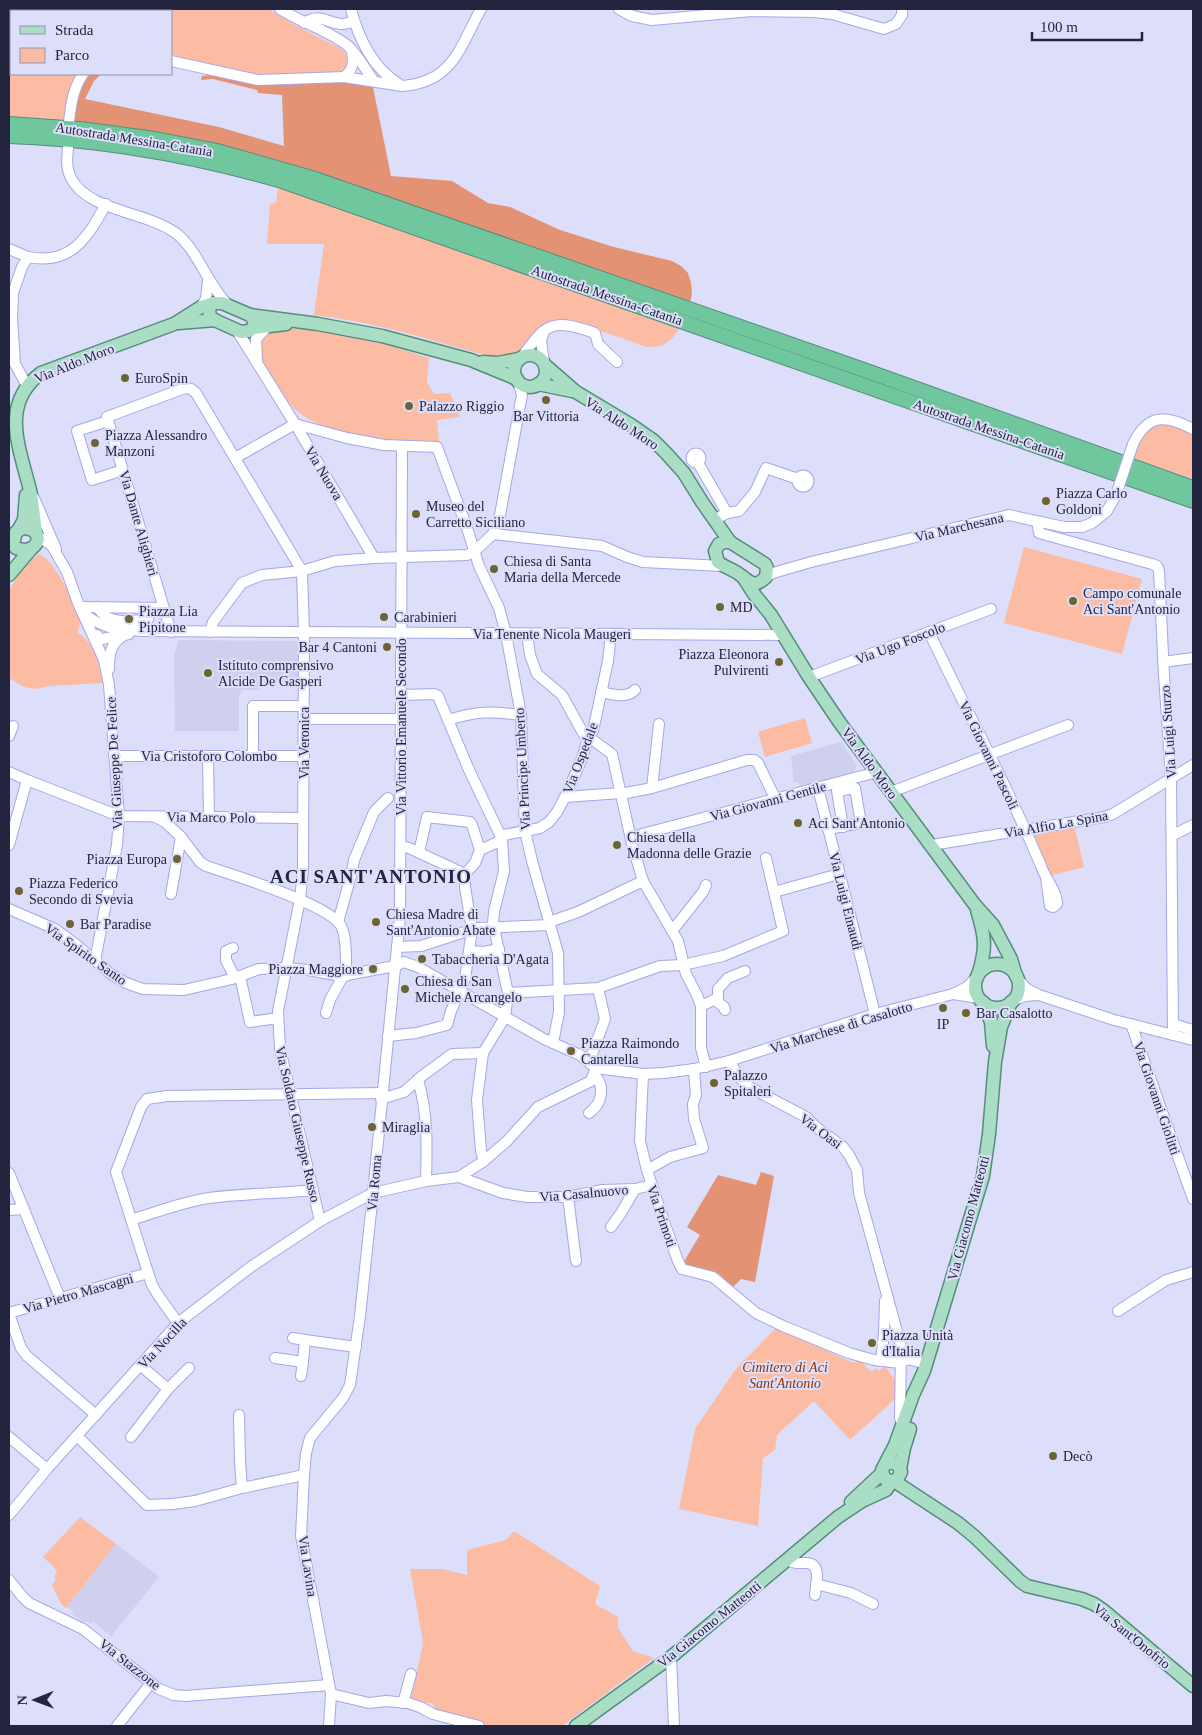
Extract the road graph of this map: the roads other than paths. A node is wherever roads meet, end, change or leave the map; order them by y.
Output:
1 (280, 9) edge
2 (350, 9) edge
3 (481, 9) edge
4 (619, 9) edge
5 (902, 9) edge
6 (632, 13) edge
7 (354, 22) junction
8 (304, 23) junction
9 (351, 50) junction
10 (172, 61) edge
11 (82, 75) edge
12 (344, 77) junction
13 (373, 80) junction
14 (389, 80) junction
15 (69, 122) dead end
16 (9, 124) edge
17 (9, 136) edge
18 (68, 148) dead end
19 (106, 204) junction
20 (9, 249) edge
21 (28, 257) junction
22 (208, 279) junction
23 (206, 303) junction
24 (228, 305) junction
25 (215, 320) junction
26 (306, 323) junction
27 (174, 324) junction
28 (253, 327) junction
29 (236, 329) junction
30 (545, 330) junction
31 (521, 358) junction
32 (471, 360) junction
33 (617, 362) dead end
34 (544, 363) junction
35 (257, 364) junction
36 (12, 369) edge
37 (517, 380) junction
38 (26, 384) junction
39 (537, 385) junction
40 (576, 392) junction
41 (522, 400) junction
42 (10, 418) edge
43 (108, 421) junction
44 (295, 424) junction
45 (1193, 429) edge
46 (402, 447) junction
47 (235, 458) junction
48 (22, 463) junction
49 (698, 463) dead end
50 (123, 470) junction
51 (798, 479) dead end
52 (1193, 488) edge
53 (30, 490) junction
54 (1193, 500) edge
55 (702, 502) junction
56 (727, 513) junction
57 (716, 519) junction
58 (1036, 520) junction
59 (493, 534) junction
60 (12, 540) edge
61 (35, 541) junction
62 (730, 542) junction
63 (715, 550) junction
64 (474, 552) junction
65 (374, 558) junction
66 (402, 558) junction
67 (60, 559) junction
68 (760, 560) junction
69 (811, 562) junction
70 (702, 564) junction
71 (723, 566) junction
72 (302, 571) junction
73 (67, 572) junction
74 (9, 575) edge
75 (764, 579) junction
76 (745, 580) junction
77 (164, 608) junction
78 (991, 609) dead end
79 (81, 610) junction
80 (771, 616) junction
81 (111, 629) junction
82 (142, 631) junction
83 (171, 632) junction
84 (210, 632) junction
85 (304, 632) junction
86 (929, 632) junction
87 (402, 634) junction
88 (506, 634) junction
89 (527, 634) junction
90 (611, 634) junction
91 (783, 635) junction
92 (125, 636) junction
93 (95, 638) junction
94 (1193, 658) edge
95 (1163, 662) junction
96 (809, 677) junction
97 (109, 685) junction
98 (635, 690) dead end
99 (601, 692) junction
100 (402, 695) junction
101 (304, 706) junction
102 (521, 715) junction
103 (304, 719) junction
104 (402, 720) junction
105 (448, 720) junction
106 (660, 724) dead end
107 (1068, 725) dead end
108 (13, 726) dead end
109 (9, 736) edge
110 (588, 738) junction
111 (989, 755) junction
112 (114, 756) junction
113 (208, 756) junction
114 (253, 756) junction
115 (304, 756) junction
116 (1193, 765) edge
117 (9, 772) edge
118 (876, 772) junction
119 (1172, 778) junction
120 (27, 780) junction
121 (652, 788) junction
122 (818, 788) junction
123 (891, 792) junction
124 (621, 793) junction
125 (565, 797) junction
126 (388, 798) dead end
127 (776, 800) junction
128 (119, 816) junction
129 (154, 816) junction
130 (209, 818) junction
131 (304, 818) junction
132 (1193, 825) edge
133 (843, 827) dead end
134 (828, 829) junction
135 (1026, 830) junction
136 (525, 831) junction
137 (1173, 835) junction
138 (181, 837) junction
139 (631, 837) junction
140 (502, 839) junction
141 (9, 845) edge
142 (932, 845) junction
143 (401, 846) junction
144 (480, 850) junction
145 (419, 852) junction
146 (766, 858) dead end
147 (465, 874) junction
148 (839, 874) junction
149 (1046, 878) dead end
150 (643, 881) junction
151 (706, 885) dead end
152 (774, 892) junction
153 (171, 894) dead end
154 (300, 899) junction
155 (975, 905) junction
156 (9, 909) edge
157 (338, 922) junction
158 (550, 923) junction
159 (494, 926) junction
160 (472, 930) junction
161 (672, 931) junction
162 (233, 948) dead end
163 (404, 948) junction
164 (498, 949) junction
165 (469, 951) junction
166 (95, 960) junction
167 (683, 965) junction
168 (418, 967) junction
169 (287, 968) junction
170 (395, 971) junction
171 (744, 971) dead end
172 (344, 976) junction
173 (978, 976) junction
174 (237, 977) junction
175 (1017, 977) junction
176 (598, 988) junction
177 (460, 990) junction
178 (560, 990) junction
179 (508, 993) junction
180 (953, 994) junction
181 (1039, 995) junction
182 (981, 1000) junction
183 (716, 1001) junction
184 (1012, 1002) junction
185 (701, 1006) junction
186 (725, 1010) dead end
187 (326, 1013) dead end
188 (875, 1014) junction
189 (505, 1017) junction
190 (278, 1018) junction
191 (1132, 1024) junction
192 (1173, 1029) junction
193 (1193, 1030) edge
194 (388, 1036) junction
195 (552, 1040) junction
196 (1193, 1040) edge
197 (483, 1053) junction
198 (729, 1061) junction
199 (995, 1062) junction
200 (706, 1066) junction
201 (593, 1067) junction
202 (694, 1069) junction
203 (643, 1074) junction
204 (418, 1080) junction
205 (291, 1095) junction
206 (382, 1096) junction
207 (589, 1113) dead end
208 (484, 1161) junction
209 (647, 1170) junction
210 (9, 1173) edge
211 (459, 1176) junction
212 (426, 1181) junction
213 (652, 1185) junction
214 (635, 1189) junction
215 (313, 1190) junction
216 (374, 1193) junction
217 (568, 1197) junction
218 (1193, 1199) edge
219 (24, 1209) junction
220 (9, 1210) edge
221 (131, 1220) junction
222 (320, 1221) junction
223 (611, 1227) dead end
224 (576, 1261) dead end
225 (1193, 1272) edge
226 (148, 1273) junction
227 (886, 1290) junction
228 (60, 1298) junction
229 (1118, 1311) dead end
230 (9, 1314) edge
231 (178, 1323) junction
232 (293, 1338) dead end
233 (306, 1340) junction
234 (356, 1346) junction
235 (276, 1358) dead end
236 (880, 1361) junction
237 (302, 1362) junction
238 (900, 1363) junction
239 (140, 1365) junction
240 (925, 1367) junction
241 (189, 1368) dead end
242 (301, 1376) dead end
243 (348, 1389) joint
244 (168, 1390) junction
245 (96, 1415) junction
246 (239, 1415) dead end
247 (903, 1425) junction
248 (77, 1436) junction
249 (9, 1437) edge
250 (131, 1437) dead end
251 (47, 1469) junction
252 (304, 1475) junction
253 (892, 1476) junction
254 (242, 1488) junction
255 (9, 1515) edge
256 (787, 1560) junction
257 (9, 1580) edge
258 (873, 1604) dead end
259 (671, 1657) junction
260 (411, 1674) dead end
261 (151, 1683) junction
262 (1193, 1686) edge
263 (330, 1690) junction
264 (403, 1703) junction
265 (117, 1726) edge
266 (329, 1726) edge
267 (479, 1726) edge
268 (576, 1726) edge
269 (674, 1726) edge

1 - 8 street
2 - 7 street
3 - 14 street
4 - 6 street
5 - 6 street
7 - 8 street
7 - 14 street
8 - 9 street
9 - 12 street
9 - 13 street
10 - 12 street
11 - 15 street
12 - 13 street
13 - 14 street
16 - 52 highway, Autostrada Messina-Catania
17 - 54 highway, Autostrada Messina-Catania
18 - 19 street
19 - 21 street
19 - 22 street
20 - 21 street
21 - 36 street
22 - 23 street
22 - 24 street
23 - 24 main road
23 - 25 main road
23 - 27 main road
24 - 28 main road
25 - 27 main road
25 - 29 main road
26 - 28 main road
26 - 28 main road
26 - 32 main road
27 - 38 main road, Via Aldo Moro
28 - 29 main road
28 - 35 street
29 - 35 street, Via Nuova
30 - 31 street
30 - 33 street
30 - 34 street
31 - 32 main road
31 - 34 main road
31 - 37 main road
32 - 37 main road
34 - 39 main road
34 - 40 main road
35 - 44 street, Via Nuova
36 - 38 street
37 - 39 main road
37 - 41 street
38 - 42 main road, Via Aldo Moro
39 - 40 main road
39 - 41 street
40 - 55 main road, Via Aldo Moro
41 - 59 street
42 - 48 main road, Via Aldo Moro
43 - 47 street
43 - 50 street, Via Dante Alighieri
43 - 50 street
44 - 46 street, Via Principe Umberto
44 - 47 street
44 - 65 street, Via Nuova
45 - 58 street, Via Marchesana, bridge
46 - 64 street, Via Principe Umberto
46 - 66 street, Via Vittorio Emanuele Secondo
47 - 72 street
48 - 53 main road
48 - 60 main road
49 - 56 street
50 - 77 street, Via Dante Alighieri
51 - 56 street
53 - 61 main road
53 - 67 street
55 - 57 main road
55 - 63 main road
56 - 57 street
57 - 62 main road
58 - 69 street, Via Marchesana
58 - 95 street, Via Luigi Sturzo
59 - 64 street
59 - 70 street
60 - 61 main road
60 - 61 main road
61 - 67 street
61 - 73 street
61 - 74 main road
62 - 63 main road
62 - 68 main road
63 - 70 street
63 - 71 main road
64 - 66 street
64 - 88 street, Via Principe Umberto
65 - 66 street
65 - 72 street
66 - 87 street, Via Vittorio Emanuele Secondo
67 - 73 street
68 - 69 street
68 - 75 main road
69 - 75 street
70 - 71 street
71 - 76 main road
72 - 84 street
72 - 85 street, Via Veronica
73 - 79 street, Via Giuseppe De Felice
75 - 76 main road
75 - 80 main road
76 - 80 main road
77 - 79 street
77 - 83 street, Via Dante Alighieri
78 - 86 street, Via Ugo Foscolo
79 - 81 street
79 - 93 street, Via Giuseppe De Felice
80 - 91 main road, Via Aldo Moro
81 - 82 street, Via Tenente Nicola Maugeri
81 - 93 street
82 - 83 street, Via Tenente Nicola Maugeri
82 - 92 street
83 - 84 street, Via Tenente Nicola Maugeri
84 - 85 street, Via Tenente Nicola Maugeri
85 - 87 street, Via Tenente Nicola Maugeri
85 - 101 street, Via Veronica
86 - 96 street, Via Ugo Foscolo
86 - 111 street, Via Giovanni Pascoli
87 - 88 street, Via Tenente Nicola Maugeri
87 - 100 street, Via Vittorio Emanuele Secondo
88 - 89 street, Via Tenente Nicola Maugeri
88 - 102 street, Via Principe Umberto
89 - 90 street, Via Tenente Nicola Maugeri
89 - 110 street
90 - 91 street, Via Tenente Nicola Maugeri
90 - 99 street, Via Ospedale
91 - 96 main road, Via Aldo Moro
92 - 93 street
92 - 97 street
93 - 97 street, Via Giuseppe De Felice
94 - 95 street
95 - 119 street, Via Luigi Sturzo
96 - 118 main road, Via Aldo Moro
97 - 112 street, Via Giuseppe De Felice
98 - 99 street
99 - 110 street, Via Ospedale
100 - 104 street, Via Vittorio Emanuele Secondo
100 - 105 street
101 - 103 street, Via Veronica
101 - 114 street
102 - 105 street
102 - 136 street, Via Principe Umberto
103 - 104 street
103 - 115 street, Via Veronica
104 - 143 street, Via Vittorio Emanuele Secondo
105 - 140 street
106 - 121 street
107 - 111 street
108 - 109 street
110 - 124 street
110 - 125 street, Via Ospedale
111 - 123 street
111 - 135 street, Via Giovanni Pascoli
112 - 113 street, Via Cristoforo Colombo
112 - 128 street, Via Giuseppe De Felice
113 - 114 street, Via Cristoforo Colombo
113 - 130 street
114 - 115 street, Via Cristoforo Colombo
115 - 131 street, Via Veronica
116 - 119 street, Via Alfio La Spina
117 - 120 street
118 - 122 street, Via Giovanni Gentile
118 - 123 main road, Via Aldo Moro
119 - 135 street, Via Alfio La Spina
119 - 137 street, Via Luigi Sturzo
120 - 128 street
120 - 141 street
121 - 124 street
121 - 127 street
122 - 127 street, Via Giovanni Gentile
122 - 134 street, Via Luigi Einaudi
123 - 142 main road, Via Aldo Moro
124 - 125 street
124 - 139 street
125 - 136 street, Via Ospedale
126 - 157 street
127 - 139 street, Via Giovanni Gentile
128 - 129 street, Via Marco Polo
128 - 166 street, Via Giuseppe De Felice
129 - 130 street, Via Marco Polo
129 - 138 street
130 - 131 street, Via Marco Polo
131 - 154 street, Via Veronica
132 - 137 street
133 - 134 street
134 - 148 street, Via Luigi Einaudi
135 - 142 street, Via Alfio La Spina
135 - 149 street, Via Giovanni Pascoli
136 - 140 street, Via Ospedale
136 - 158 street, Via Principe Umberto
137 - 192 street, Via Luigi Sturzo
138 - 153 street
138 - 154 street
139 - 150 street
140 - 144 street, Via Ospedale
140 - 159 street
142 - 155 main road, Via Aldo Moro
143 - 145 street
143 - 163 street, Via Vittorio Emanuele Secondo
144 - 145 street
144 - 147 street
145 - 147 street
146 - 152 street
147 - 160 street
148 - 152 street
148 - 188 street, Via Luigi Einaudi
150 - 158 street
150 - 161 street
151 - 161 street
152 - 167 street
154 - 157 street
154 - 169 street, Via Veronica
155 - 173 main road
155 - 175 main road
156 - 166 street, Via Spirito Santo
157 - 172 street
158 - 159 street
158 - 178 street, Via Principe Umberto
159 - 160 street
159 - 164 street
160 - 163 street
160 - 165 street
161 - 167 street
162 - 174 street
163 - 168 street
163 - 170 street, Via Roma
164 - 165 street
164 - 179 street
165 - 177 street
166 - 174 street, Via Spirito Santo
167 - 176 street
167 - 185 street
168 - 170 street
168 - 177 street
169 - 172 street, Via Spirito Santo
169 - 174 street, Via Spirito Santo
169 - 190 street, Via Soldato Giuseppe Russo
170 - 172 street
170 - 194 street, Via Roma
171 - 183 street
172 - 187 street
173 - 175 main road
173 - 180 street
173 - 182 main road
174 - 190 street
175 - 181 street
175 - 184 main road
176 - 178 street
176 - 201 street
177 - 189 street
177 - 194 street
178 - 179 street
178 - 195 street, Via Principe Umberto
179 - 189 street
180 - 182 street
180 - 188 street, Via Marchese di Casalotto
181 - 184 street
181 - 191 street
182 - 184 main road
182 - 199 main road
183 - 185 street
183 - 186 street
184 - 199 main road
185 - 200 street
188 - 198 street, Via Marchese di Casalotto
189 - 195 street
189 - 197 street
190 - 205 street, Via Soldato Giuseppe Russo
191 - 192 street
191 - 218 street, Via Giovanni Giolitti
192 - 193 street
192 - 196 street
194 - 206 street, Via Roma
195 - 201 street
197 - 204 street
197 - 208 street
198 - 200 street, Via Marchese di Casalotto
198 - 227 street, Via Oasi
199 - 240 main road, Via Giacomo Matteotti
200 - 202 street, Via Marchese di Casalotto
201 - 203 street, Via Marchese di Casalotto
201 - 207 street
201 - 208 street
202 - 203 street, Via Marchese di Casalotto
202 - 209 street
203 - 209 street, Via Primoti
204 - 206 street
204 - 212 street
205 - 206 street
205 - 215 street, Via Soldato Giuseppe Russo
205 - 221 street
206 - 216 street, Via Roma
208 - 211 street
209 - 213 street, Via Primoti
210 - 219 street
211 - 212 street, Via Nocilla
211 - 217 street, Via Casalnuovo
212 - 216 street, Via Nocilla
213 - 214 street, Via Casalnuovo
213 - 236 street, Via Primoti
214 - 217 street, Via Casalnuovo
214 - 223 street
215 - 221 street
215 - 222 street, Via Soldato Giuseppe Russo
216 - 222 street, Via Nocilla
216 - 234 street, Via Roma
217 - 224 street
219 - 220 street
219 - 228 street
221 - 226 street
222 - 231 street, Via Nocilla
225 - 229 street
226 - 228 street, Via Pietro Mascagni
226 - 231 street
227 - 236 street
227 - 238 street, Via Oasi
228 - 230 street, Via Pietro Mascagni
230 - 245 street
231 - 239 street, Via Nocilla
232 - 233 street
233 - 234 street
233 - 237 street
234 - 243 street, Via Roma
235 - 237 street
236 - 238 street
237 - 242 street
238 - 240 street
238 - 247 street, Via Oasi
239 - 244 street
239 - 245 street, Via Nocilla
240 - 247 main road
240 - 253 main road
241 - 244 street
243 - 252 street, Via Lavina
244 - 250 street
245 - 248 street, Via Nocilla
246 - 254 street
247 - 253 main road
248 - 251 street, Via Nocilla
248 - 254 street
249 - 251 street
251 - 255 street, Via Nocilla
252 - 254 street
252 - 263 street, Via Lavina
253 - 256 main road, Via Giacomo Matteotti
253 - 262 main road, Via Sant'Onofrio
256 - 258 street
256 - 259 main road, Via Giacomo Matteotti
257 - 261 street, Via Stazzone
259 - 268 main road, Via Giacomo Matteotti
259 - 269 street
260 - 264 street
261 - 263 street, Via Stazzone
261 - 265 street
263 - 264 street, Via Stazzone
263 - 266 street, Via Lavina
264 - 267 street, Via Stazzone

